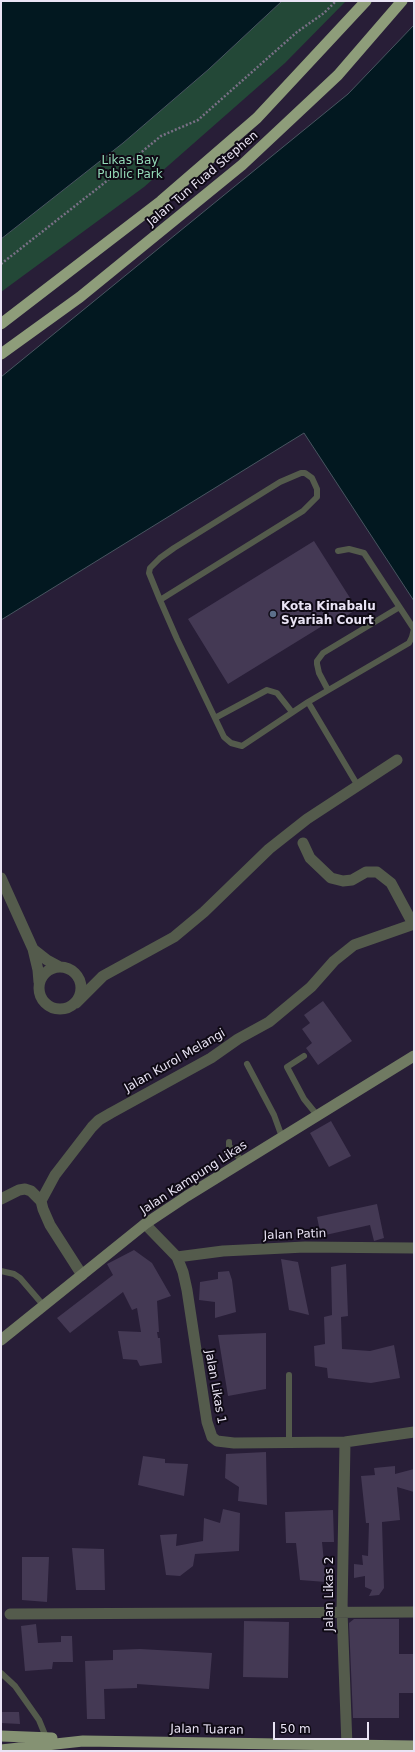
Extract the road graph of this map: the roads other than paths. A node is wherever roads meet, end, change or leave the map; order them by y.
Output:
1 (366, 1) edge
2 (402, 1) edge
3 (1, 324) edge
4 (1, 354) edge
5 (338, 551) dead end
6 (160, 600) junction
7 (398, 608) junction
8 (328, 690) junction
9 (308, 702) junction
10 (292, 712) junction
11 (215, 718) junction
12 (398, 760) dead end
13 (358, 786) junction
14 (303, 844) dead end
15 (1, 878) edge
16 (414, 924) edge
17 (33, 949) junction
18 (60, 966) junction
19 (73, 971) junction
20 (103, 976) junction
21 (39, 982) junction
22 (76, 1003) junction
23 (304, 1056) dead end
24 (414, 1056) edge
25 (247, 1064) dead end
26 (318, 1115) junction
27 (282, 1137) junction
28 (230, 1142) dead end
29 (243, 1162) junction
30 (1, 1199) edge
31 (41, 1201) junction
32 (145, 1224) junction
33 (414, 1248) edge
34 (177, 1258) junction
35 (1, 1271) edge
36 (82, 1274) junction
37 (44, 1306) junction
38 (1, 1340) edge
39 (289, 1375) dead end
40 (414, 1432) edge
41 (289, 1442) junction
42 (345, 1442) junction
43 (342, 1611) junction
44 (414, 1612) edge
45 (10, 1614) dead end
46 (1, 1673) edge
47 (1, 1736) edge
48 (46, 1737) junction
49 (71, 1741) junction
50 (347, 1746) junction
51 (414, 1746) edge
52 (1, 1750) edge

1 - 3 highway, Jalan Tun Fuad Stephen
2 - 4 highway, Jalan Tun Fuad Stephen
5 - 7 lane
6 - 6 lane
6 - 11 lane
7 - 8 lane
7 - 8 lane
8 - 9 lane
9 - 10 lane
9 - 13 lane
10 - 11 lane
10 - 11 lane
12 - 13 street
13 - 20 street
14 - 16 street
15 - 17 street
16 - 31 street, Jalan Kurol Melangi
17 - 18 street
17 - 21 street
18 - 19 street
18 - 21 street
19 - 20 street
19 - 22 street
20 - 22 street
21 - 22 street
23 - 26 lane
24 - 26 main road, Jalan Kampung Likas
25 - 27 lane
26 - 27 main road, Jalan Kampung Likas
27 - 29 main road, Jalan Kampung Likas
28 - 29 lane
29 - 32 main road, Jalan Kampung Likas
30 - 31 street
31 - 36 street
32 - 34 street, Jalan Likas 1
32 - 36 main road, Jalan Kampung Likas
33 - 34 street, Jalan Patin
34 - 41 street, Jalan Likas 1
35 - 37 lane
36 - 37 main road, Jalan Kampung Likas
37 - 38 main road, Jalan Kampung Likas
39 - 41 lane
40 - 42 street, Jalan Likas 1
41 - 42 street, Jalan Likas 1
42 - 43 street, Jalan Likas 2
43 - 44 street
43 - 45 street
43 - 50 street, Jalan Likas 2
46 - 48 lane
47 - 48 main road
48 - 49 main road
49 - 50 main road, Jalan Tuaran
49 - 52 main road, Jalan Tuaran
50 - 51 main road, Jalan Tuaran

